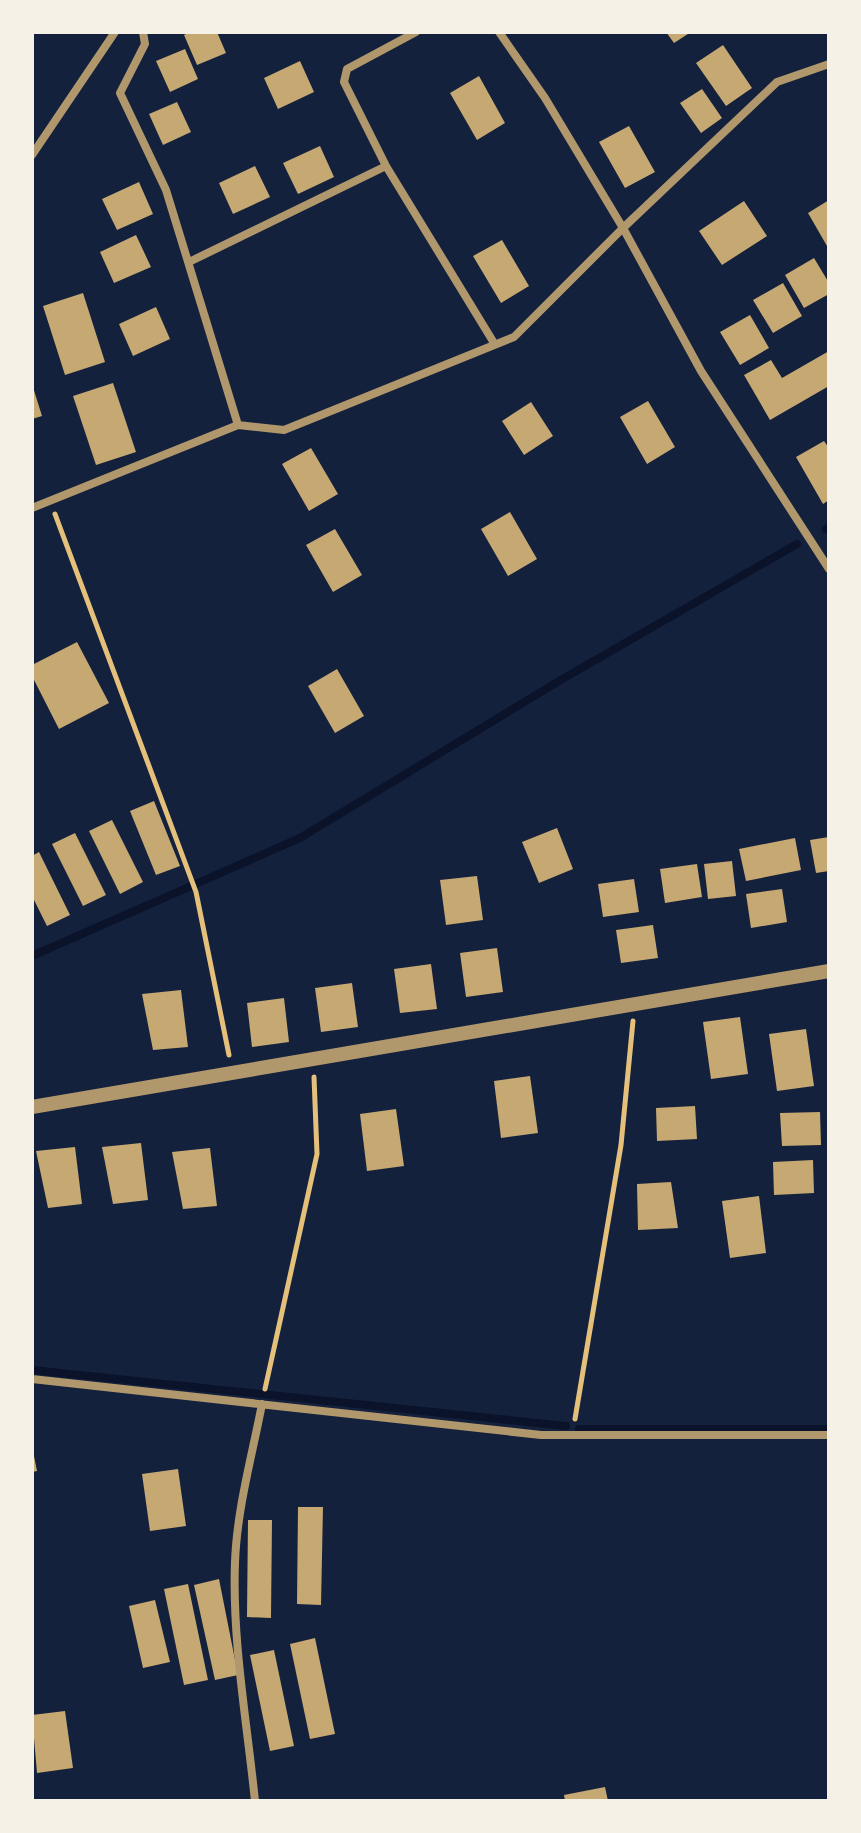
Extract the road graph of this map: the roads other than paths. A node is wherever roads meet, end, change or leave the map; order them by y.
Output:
1 (115, 32) edge
2 (143, 32) edge
3 (416, 32) edge
4 (499, 32) edge
5 (829, 64) edge
6 (32, 155) edge
7 (386, 166) junction
8 (623, 228) junction
9 (189, 262) junction
10 (494, 343) junction
11 (238, 425) junction
12 (32, 508) edge
13 (829, 569) edge
14 (829, 971) edge
15 (32, 1107) edge
16 (32, 1379) edge
17 (262, 1404) junction
18 (829, 1435) edge
19 (255, 1801) edge

1 - 6 street
2 - 9 street
3 - 7 street
4 - 8 street
5 - 8 street
7 - 9 street
7 - 10 street
8 - 10 street
8 - 13 street
9 - 11 street
10 - 11 street
11 - 12 street
14 - 15 street
16 - 17 street
17 - 18 street
17 - 19 street

